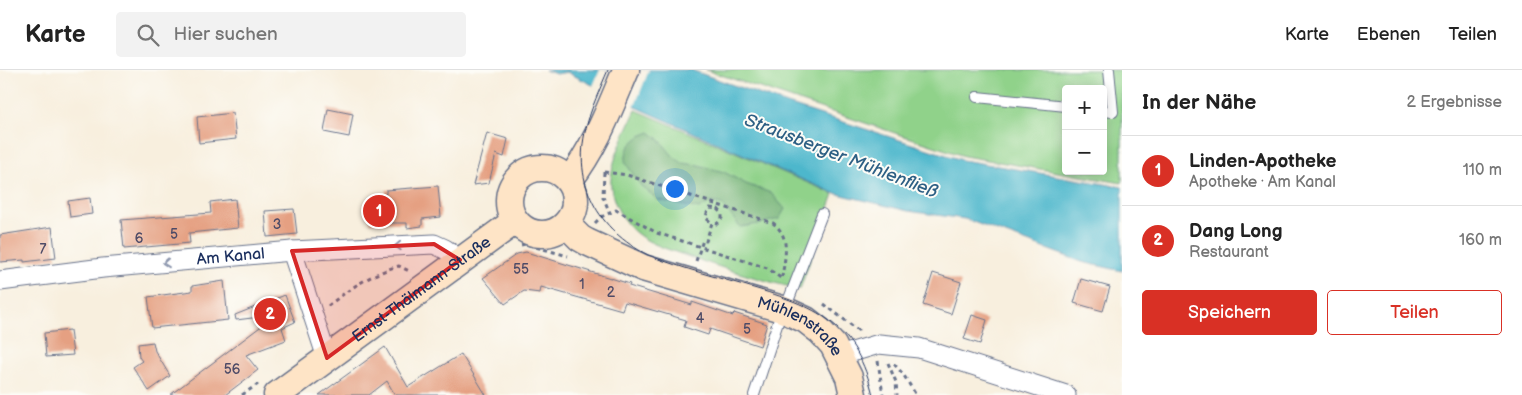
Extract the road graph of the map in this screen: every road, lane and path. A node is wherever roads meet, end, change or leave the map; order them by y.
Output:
1 (626, 70) edge
2 (1109, 70) edge
3 (977, 97) dead end
4 (1062, 106) edge
5 (1107, 111) edge
6 (596, 140) junction
7 (604, 172) junction
8 (569, 181) junction
9 (718, 207) junction
10 (822, 214) dead end
11 (712, 223) junction
12 (566, 224) junction
13 (515, 233) junction
14 (700, 247) junction
15 (292, 251) junction
16 (568, 257) dead end
17 (460, 260) junction
18 (695, 262) dead end
19 (412, 273) dead end
20 (776, 275) dead end
21 (782, 277) dead end
22 (0, 281) edge
23 (783, 310) junction
24 (314, 318) junction
25 (879, 350) junction
26 (839, 356) junction
27 (327, 358) junction
28 (277, 395) edge
29 (754, 395) edge
30 (853, 395) edge
31 (883, 395) edge
32 (897, 395) edge
33 (916, 395) edge
34 (1066, 395) edge

1 - 6 main road
2 - 5 lane
3 - 4 lane
6 - 7 path
6 - 8 main road
7 - 9 path
7 - 14 path
8 - 12 main road
8 - 13 main road
9 - 11 path
9 - 11 path
9 - 21 path
10 - 23 lane
11 - 14 path
12 - 13 main road
12 - 23 main road, Mühlenstraße
13 - 16 path
13 - 17 main road, Ernst-Thälmann-Straße
14 - 18 path
14 - 20 path
17 -> 15 street, Am Kanal
15 -> 22 street, Am Kanal
15 - 24 street
17 - 27 main road, Ernst-Thälmann-Straße
19 - 24 path
23 - 26 main road, Mühlenstraße
23 - 29 lane
24 - 27 street
25 - 26 street, Mühlenstraße
25 - 31 path
25 - 32 path
25 - 33 path
25 - 34 street, Mühlenstraße
26 - 30 main road
27 - 28 main road, Ernst-Thälmann-Straße

